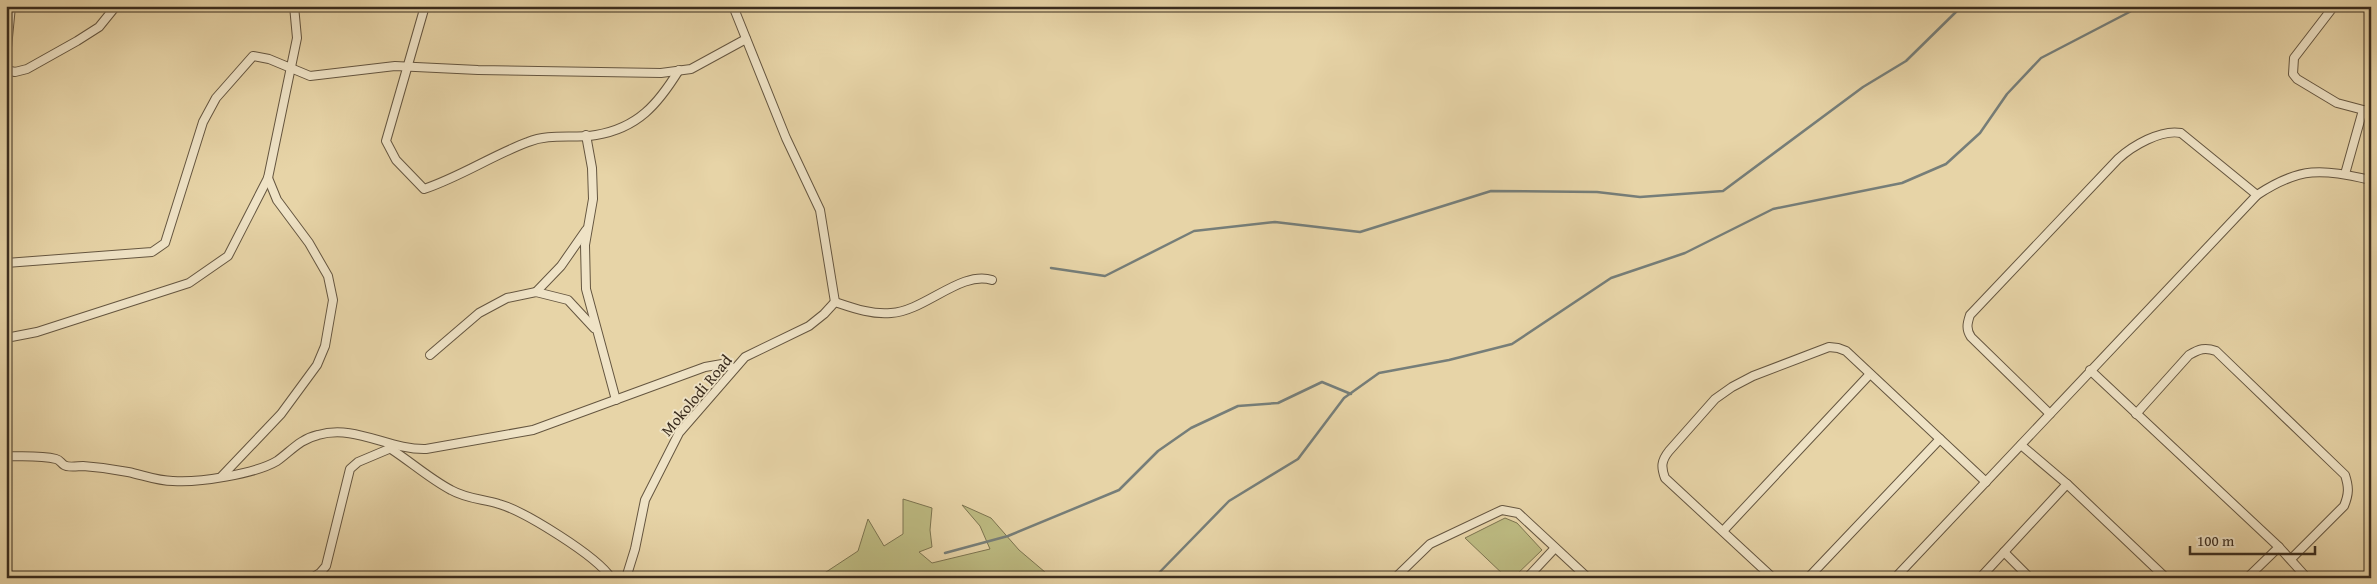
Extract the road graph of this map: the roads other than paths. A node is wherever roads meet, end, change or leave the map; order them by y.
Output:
1 (11, 6) edge
2 (116, 6) edge
3 (294, 6) edge
4 (425, 6) edge
5 (733, 6) edge
6 (2334, 6) edge
7 (2365, 6) edge
8 (2371, 11) edge
9 (746, 39) junction
10 (6, 58) edge
11 (408, 66) junction
12 (292, 67) junction
13 (6, 70) edge
14 (680, 70) junction
15 (2367, 111) edge
16 (586, 135) junction
17 (2345, 174) junction
18 (268, 178) junction
19 (2371, 180) edge
20 (2257, 195) junction
21 (588, 227) junction
22 (6, 262) edge
23 (992, 280) dead end
24 (536, 292) junction
25 (835, 302) junction
26 (595, 330) junction
27 (6, 338) edge
28 (430, 354) dead end
29 (734, 368) junction
30 (2090, 370) junction
31 (1870, 374) junction
32 (616, 400) junction
33 (2050, 414) junction
34 (2136, 414) junction
35 (1940, 439) junction
36 (2021, 445) junction
37 (394, 447) junction
38 (6, 456) edge
39 (222, 476) junction
40 (1986, 482) junction
41 (2067, 484) junction
42 (1723, 531) junction
43 (2278, 547) junction
44 (1555, 548) junction
45 (2004, 552) junction
46 (2291, 559) junction
47 (312, 578) edge
48 (611, 578) edge
49 (626, 578) edge
50 (1396, 578) edge
51 (1527, 578) edge
52 (1588, 578) edge
53 (1773, 578) edge
54 (1808, 578) edge
55 (1895, 578) edge
56 (1980, 578) edge
57 (2030, 578) edge
58 (2166, 578) edge
59 (2246, 578) edge
60 (2307, 578) edge

1 - 10 street
2 - 13 street
3 - 12 street
4 - 11 street
5 - 9 street
6 - 15 street
7 - 8 street
9 - 14 street
9 - 25 street
11 - 12 street
11 - 14 street
11 - 16 street
12 - 18 street
12 - 22 street
14 - 16 street
15 - 17 street
16 - 21 street
17 - 19 street
17 - 20 street
18 - 27 street
18 - 39 street
20 - 30 street
20 - 33 street
21 - 24 street
21 - 26 street
23 - 25 street
24 - 26 street
24 - 28 street
25 - 29 street, Mokolodi Road
26 - 32 street
29 - 32 street
29 - 49 street, Mokolodi Road
30 - 33 street
30 - 34 street
31 - 35 street
31 - 42 street
31 - 42 street
32 - 37 street
33 - 36 street
34 - 43 street
34 - 46 street
35 - 40 street
35 - 54 street
36 - 40 street
36 - 41 street
37 - 39 street
37 - 47 street
37 - 48 street
38 - 39 street
40 - 55 street
41 - 45 street
41 - 58 street
42 - 53 street
43 - 46 street
43 - 59 street
44 - 50 street
44 - 51 street
44 - 52 street
45 - 56 street
45 - 57 street
46 - 60 street

